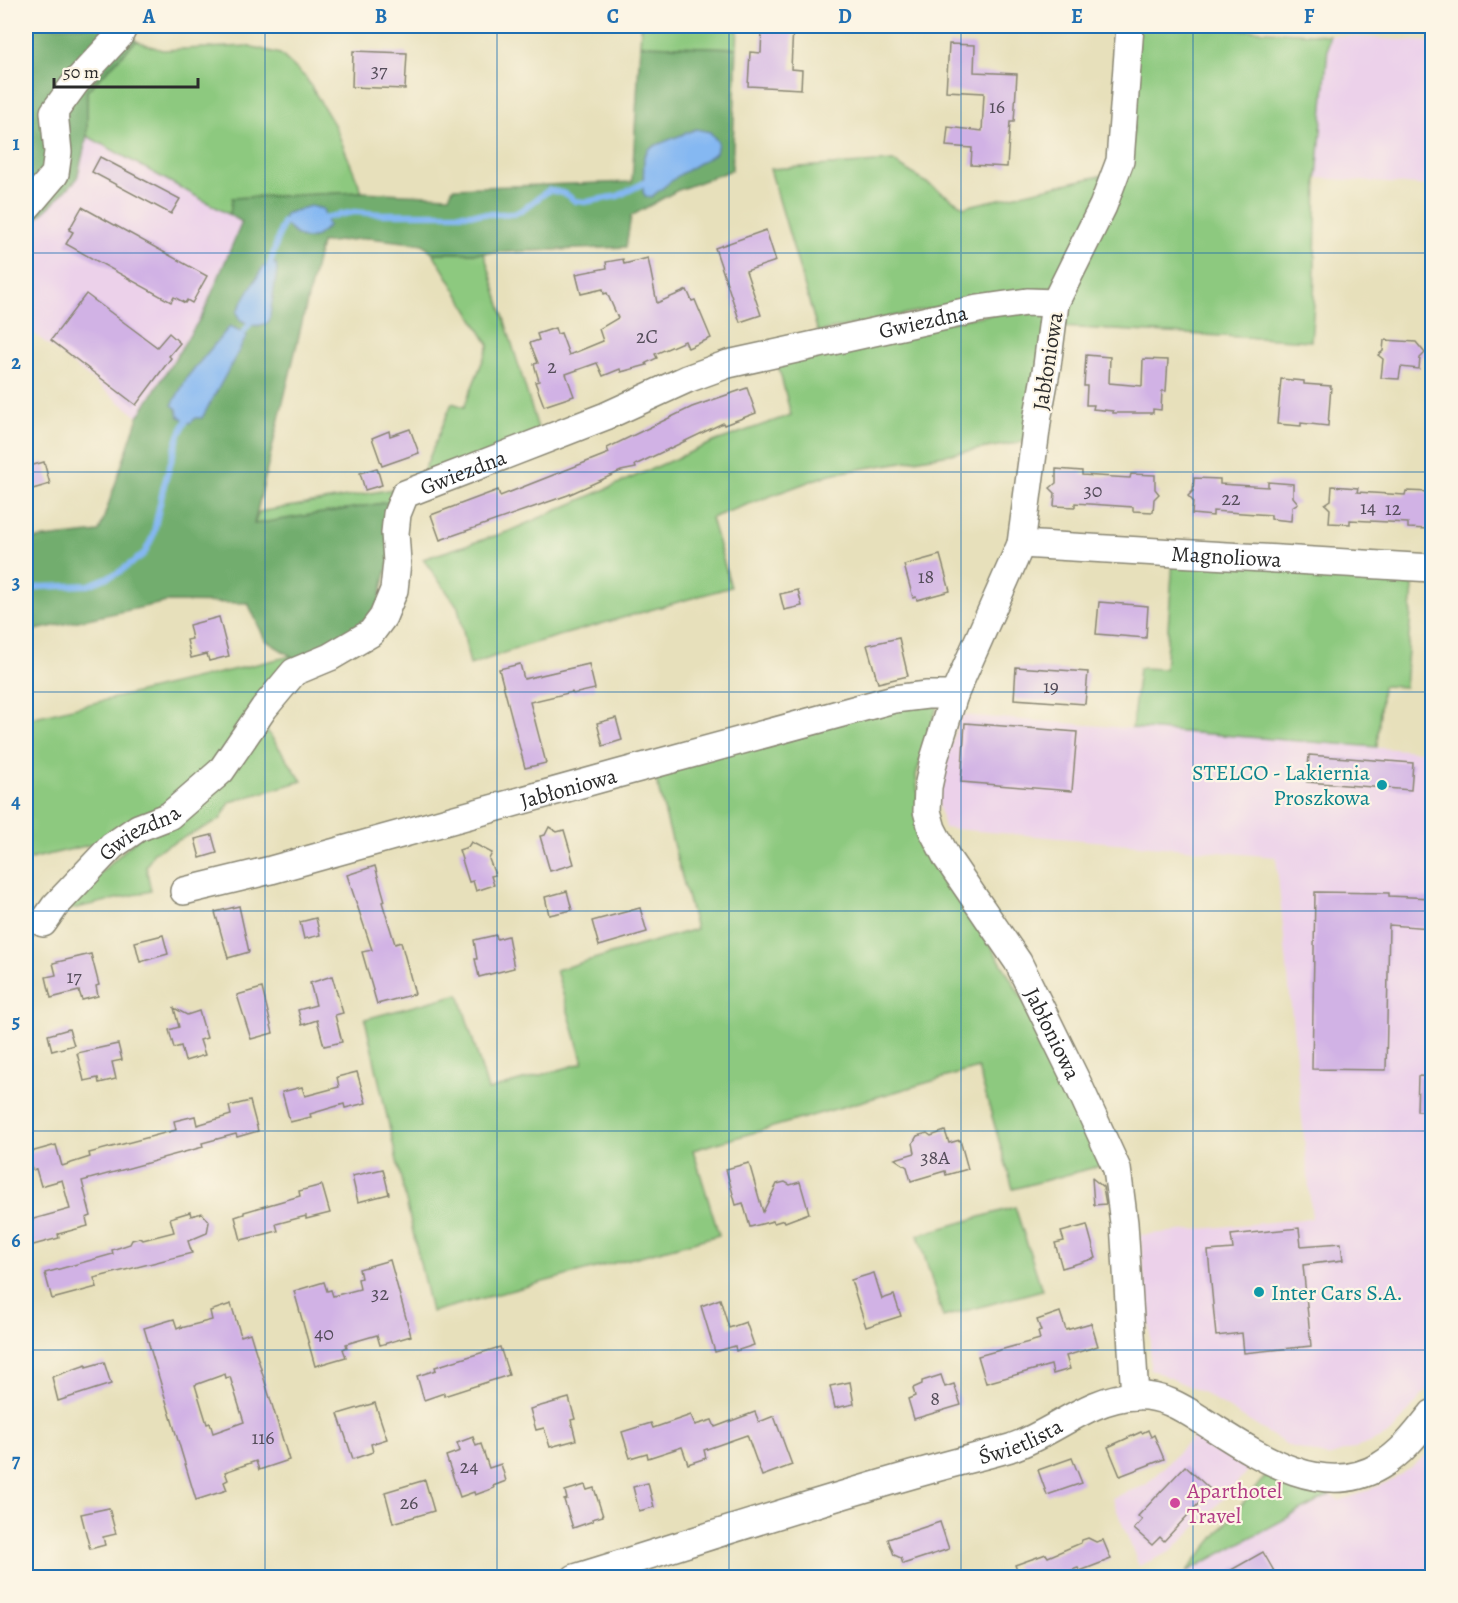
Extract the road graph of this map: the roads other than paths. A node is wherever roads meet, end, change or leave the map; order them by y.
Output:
1 (124, 26) edge
2 (1130, 26) edge
3 (26, 208) edge
4 (1055, 303) junction
5 (1021, 544) junction
6 (1432, 568) edge
7 (954, 695) junction
8 (184, 891) dead end
9 (43, 923) dead end
10 (1134, 1396) junction
11 (1432, 1414) edge
12 (575, 1578) edge

1 - 3 street
2 - 4 street, Jabłoniowa
4 - 5 street, Jabłoniowa
4 - 9 street, Gwiezdna
5 - 6 street, Magnoliowa
5 - 7 street, Jabłoniowa
7 - 8 street, Jabłoniowa
7 - 10 street, Jabłoniowa
10 - 11 street, Świetlista
10 - 12 street, Świetlista

